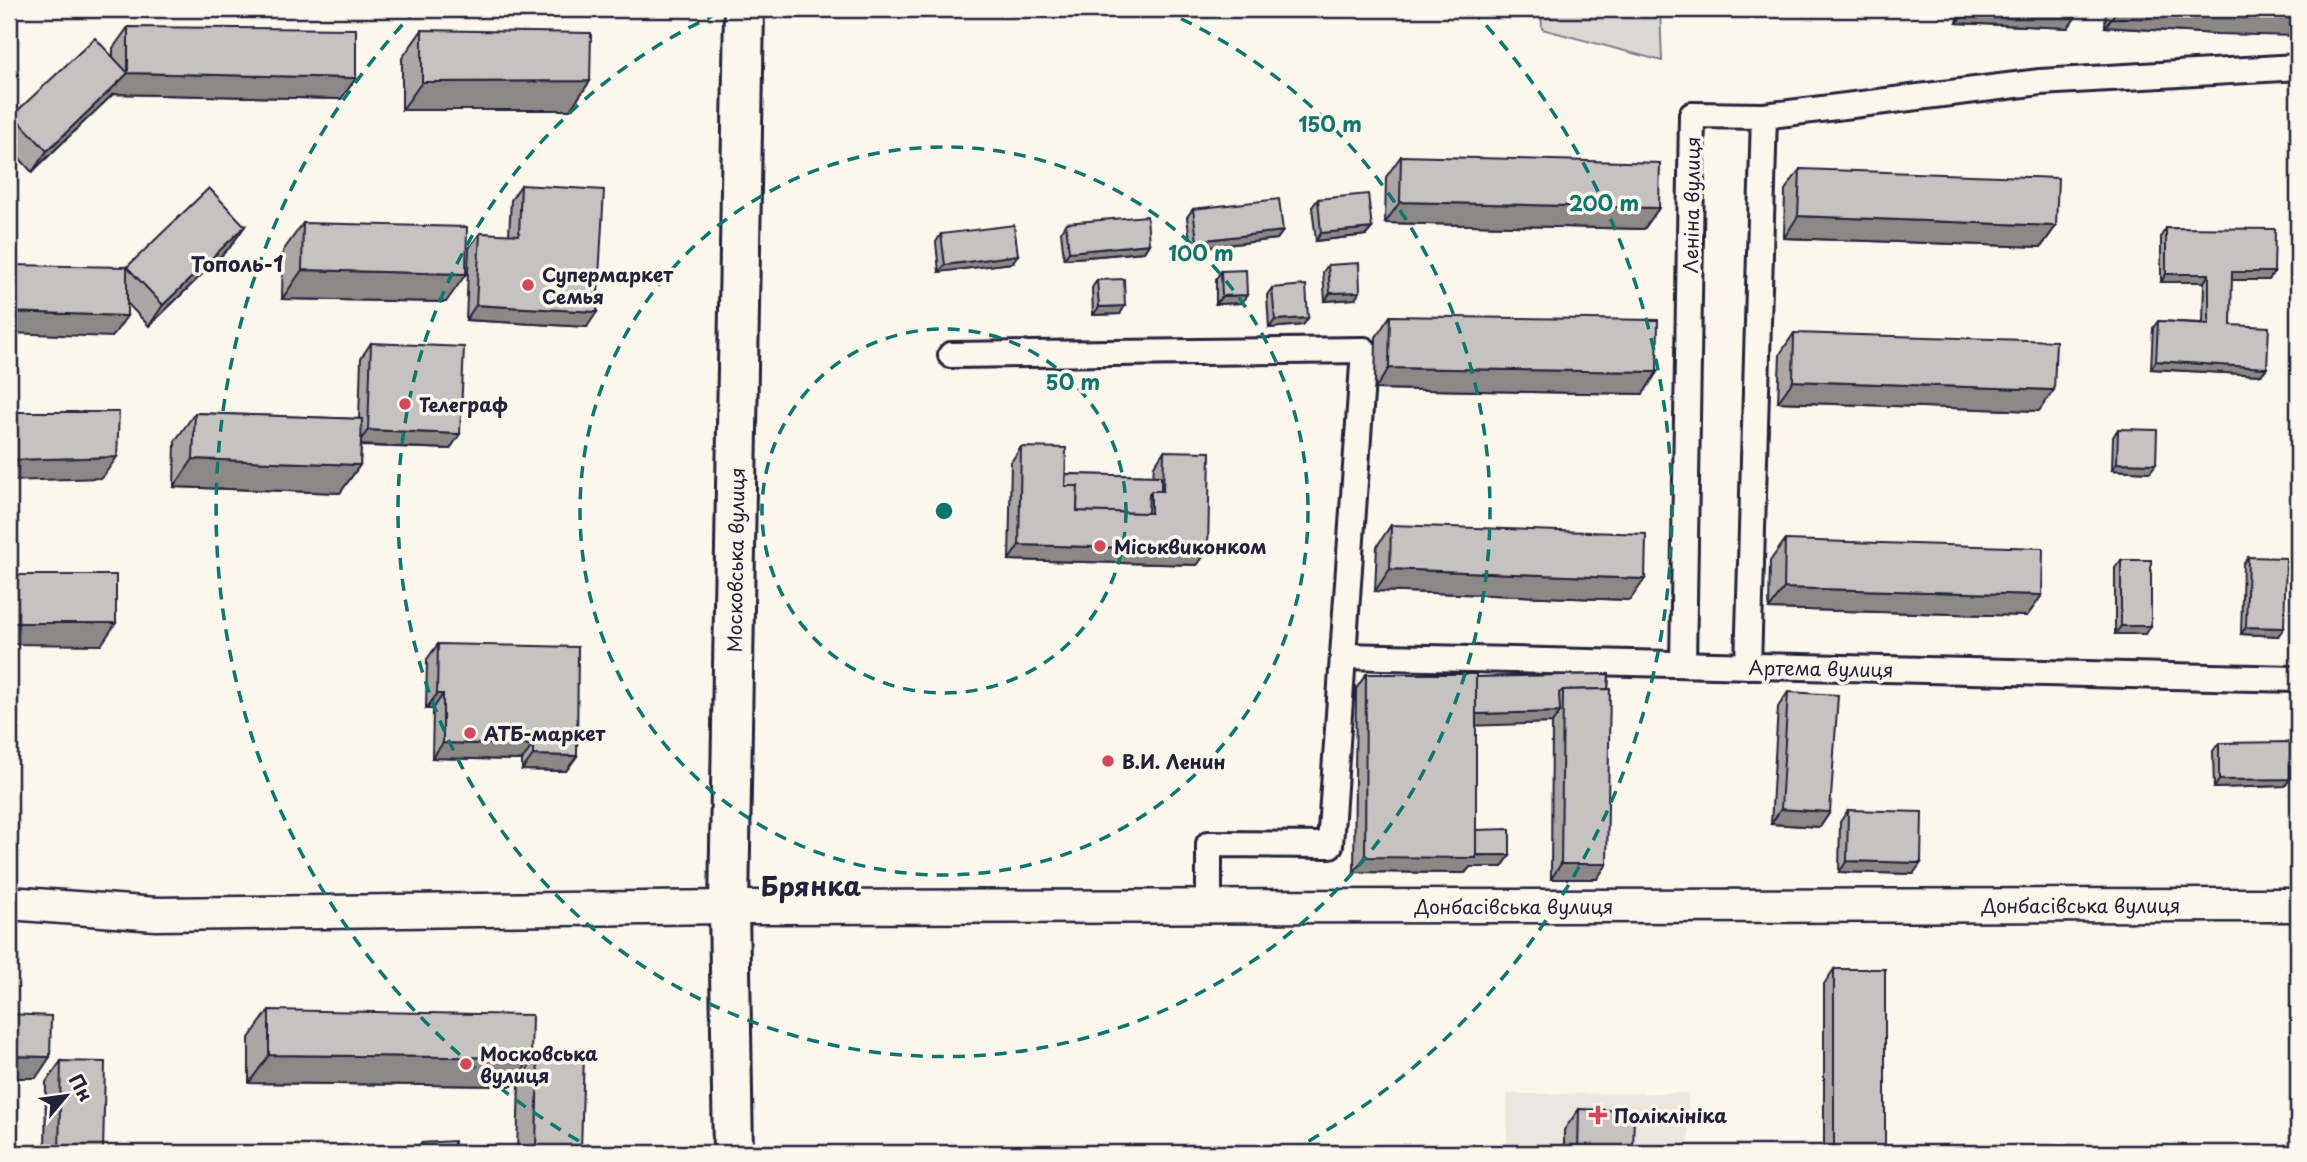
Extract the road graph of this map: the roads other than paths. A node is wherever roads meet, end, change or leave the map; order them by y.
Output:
1 (744, 9) edge
2 (2298, 67) edge
3 (1764, 116) junction
4 (950, 355) dead end
5 (1343, 656) junction
6 (1683, 664) junction
7 (1748, 666) junction
8 (2298, 679) edge
9 (9, 902) edge
10 (2298, 905) edge
11 (1209, 906) junction
12 (729, 907) junction
13 (733, 1153) edge

1 - 12 main road, Московська вулиця
2 - 3 street
3 - 6 street, Леніна вулиця
3 - 7 street
4 - 5 street
5 - 6 street, Артема вулиця
5 - 11 street
6 - 7 street, Артема вулиця
7 - 8 street, Артема вулиця
9 - 12 street, Донбасівська вулиця
10 - 11 street, Донбасівська вулиця
11 - 12 street, Донбасівська вулиця
12 - 13 main road, Московська вулиця

